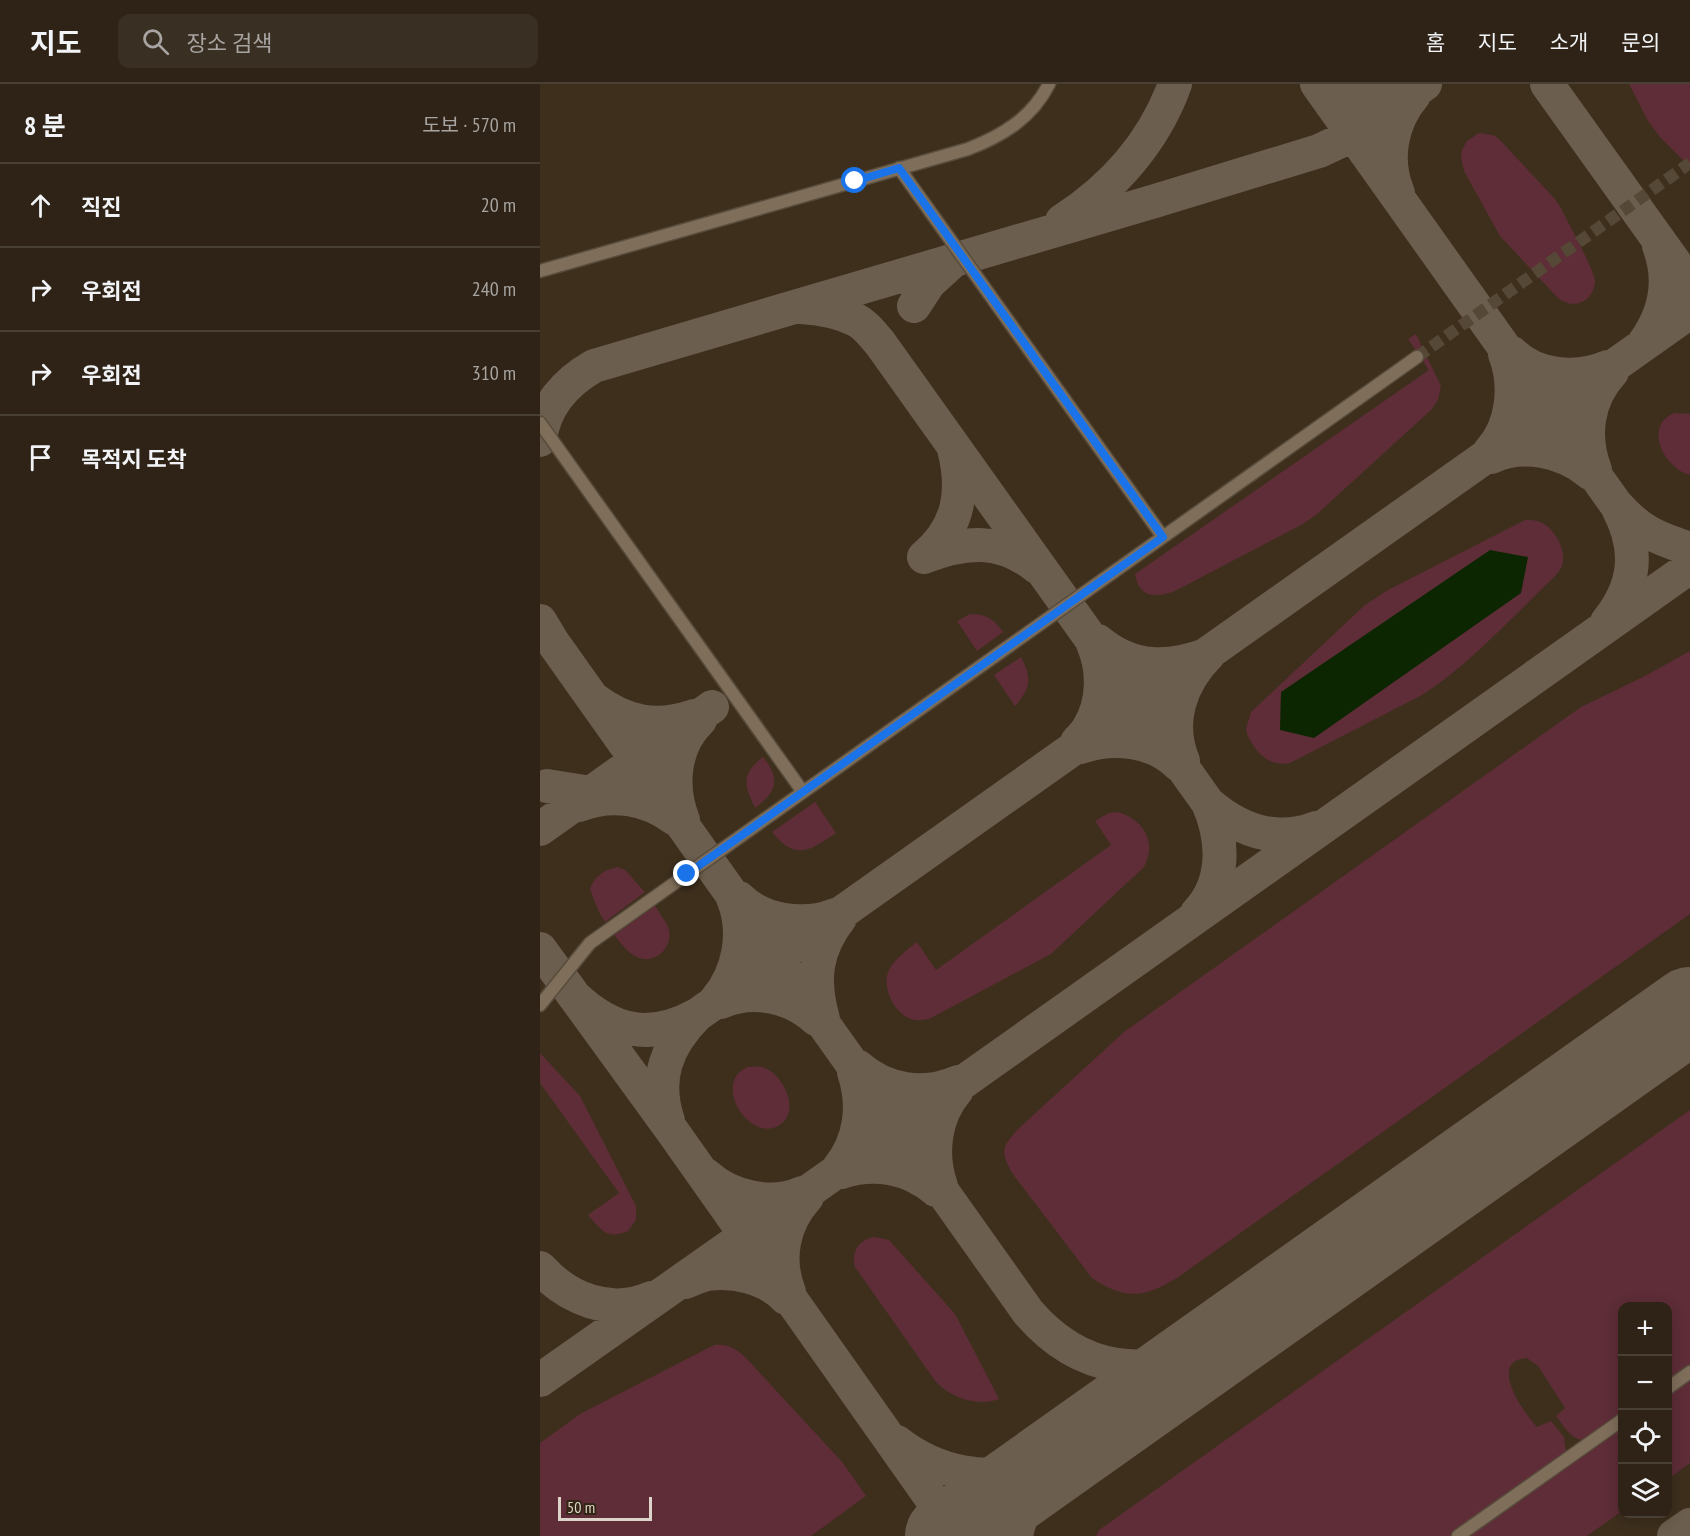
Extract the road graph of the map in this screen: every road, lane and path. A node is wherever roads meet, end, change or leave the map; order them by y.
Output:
1 (1048, 84) edge
2 (899, 168) junction
3 (540, 271) edge
4 (1417, 357) tunnel mouth
5 (540, 423) edge
6 (1163, 537) junction
7 (803, 792) junction
8 (540, 1005) edge
9 (1690, 1372) edge
10 (1672, 1385) edge
11 (1618, 1424) edge
12 (1458, 1536) edge

1 - 2 lane
2 - 3 lane
2 - 6 lane
4 - 6 lane
5 - 7 lane
6 - 7 lane
7 - 8 lane
9 - 10 lane
11 - 12 lane

